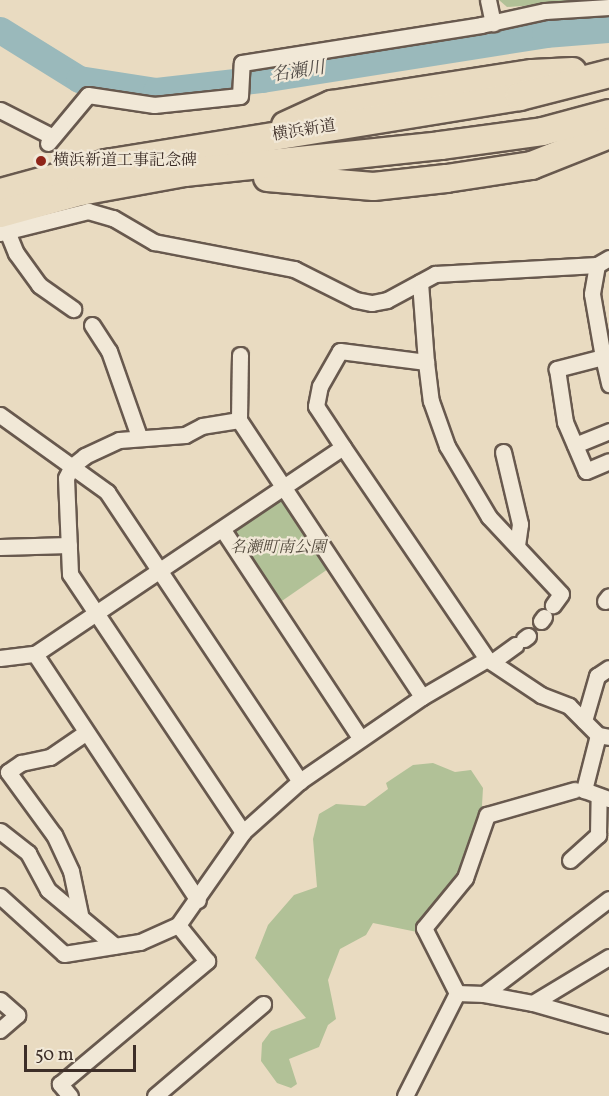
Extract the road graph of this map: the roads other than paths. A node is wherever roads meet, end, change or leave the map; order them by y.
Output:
1 (488, 0) edge
2 (609, 8) edge
3 (493, 23) junction
4 (609, 71) edge
5 (0, 110) edge
6 (609, 113) edge
7 (609, 134) edge
8 (184, 172) junction
9 (10, 176) edge
10 (0, 191) edge
11 (2, 226) edge
12 (603, 262) edge
13 (420, 282) junction
14 (73, 309) dead end
15 (92, 325) dead end
16 (240, 355) dead end
17 (603, 357) junction
18 (426, 363) junction
19 (609, 384) edge
20 (0, 415) edge
21 (239, 420) junction
22 (609, 431) edge
23 (139, 436) junction
24 (575, 445) junction
25 (343, 447) junction
26 (503, 452) dead end
27 (609, 461) edge
28 (72, 466) junction
29 (283, 487) junction
30 (223, 530) junction
31 (69, 545) junction
32 (517, 546) junction
33 (0, 547) edge
34 (160, 572) junction
35 (550, 609) dead end
36 (97, 613) junction
37 (523, 640) dead end
38 (35, 654) junction
39 (0, 658) edge
40 (489, 660) junction
41 (609, 668) edge
42 (422, 697) junction
43 (584, 722) junction
44 (85, 733) junction
45 (603, 736) edge
46 (361, 739) junction
47 (300, 781) junction
48 (580, 790) junction
49 (604, 798) edge
50 (0, 831) edge
51 (243, 832) junction
52 (570, 860) dead end
53 (0, 896) edge
54 (609, 899) edge
55 (198, 900) junction
56 (80, 914) junction
57 (178, 925) junction
58 (115, 946) junction
59 (609, 957) edge
60 (457, 993) junction
61 (484, 994) junction
62 (0, 1000) edge
63 (533, 1003) junction
64 (263, 1004) dead end
65 (609, 1025) edge
66 (0, 1030) edge
67 (70, 1096) edge
68 (155, 1096) edge
69 (405, 1096) edge

1 - 3 street
2 - 3 street
3 - 5 street
4 - 10 highway, 横浜新道
6 - 8 highway, 横浜新道
7 - 8 highway
8 - 11 highway, 横浜新道
9 - 10 highway
11 - 13 street
11 - 14 street
12 - 13 street
12 - 17 street
13 - 18 street
15 - 23 street
16 - 21 street
17 - 19 street
17 - 24 street
18 - 25 street
18 - 32 street
20 - 28 street
21 - 23 street
21 - 29 street
22 - 24 street
23 - 28 street
24 - 27 street
25 - 29 street
25 - 40 street
26 - 32 street
28 - 31 street
28 - 34 street
29 - 30 street
29 - 42 street
30 - 34 street
30 - 46 street
31 - 33 street
31 - 36 street
32 - 35 street
34 - 36 street
34 - 47 street
36 - 38 street
36 - 51 street
37 - 40 street
38 - 39 street
38 - 44 street
40 - 42 street
40 - 43 street
41 - 43 street
42 - 46 street
43 - 45 street
44 - 55 street
44 - 56 street
45 - 48 street
46 - 47 street
47 - 51 street
48 - 49 street
48 - 60 street
49 - 52 street
50 - 56 street
51 - 55 street
53 - 58 street
54 - 61 street
55 - 57 street
56 - 58 street
57 - 58 street
57 - 67 street
59 - 63 street
60 - 61 street
60 - 69 street
61 - 63 street
62 - 66 street
63 - 65 street
64 - 68 street

